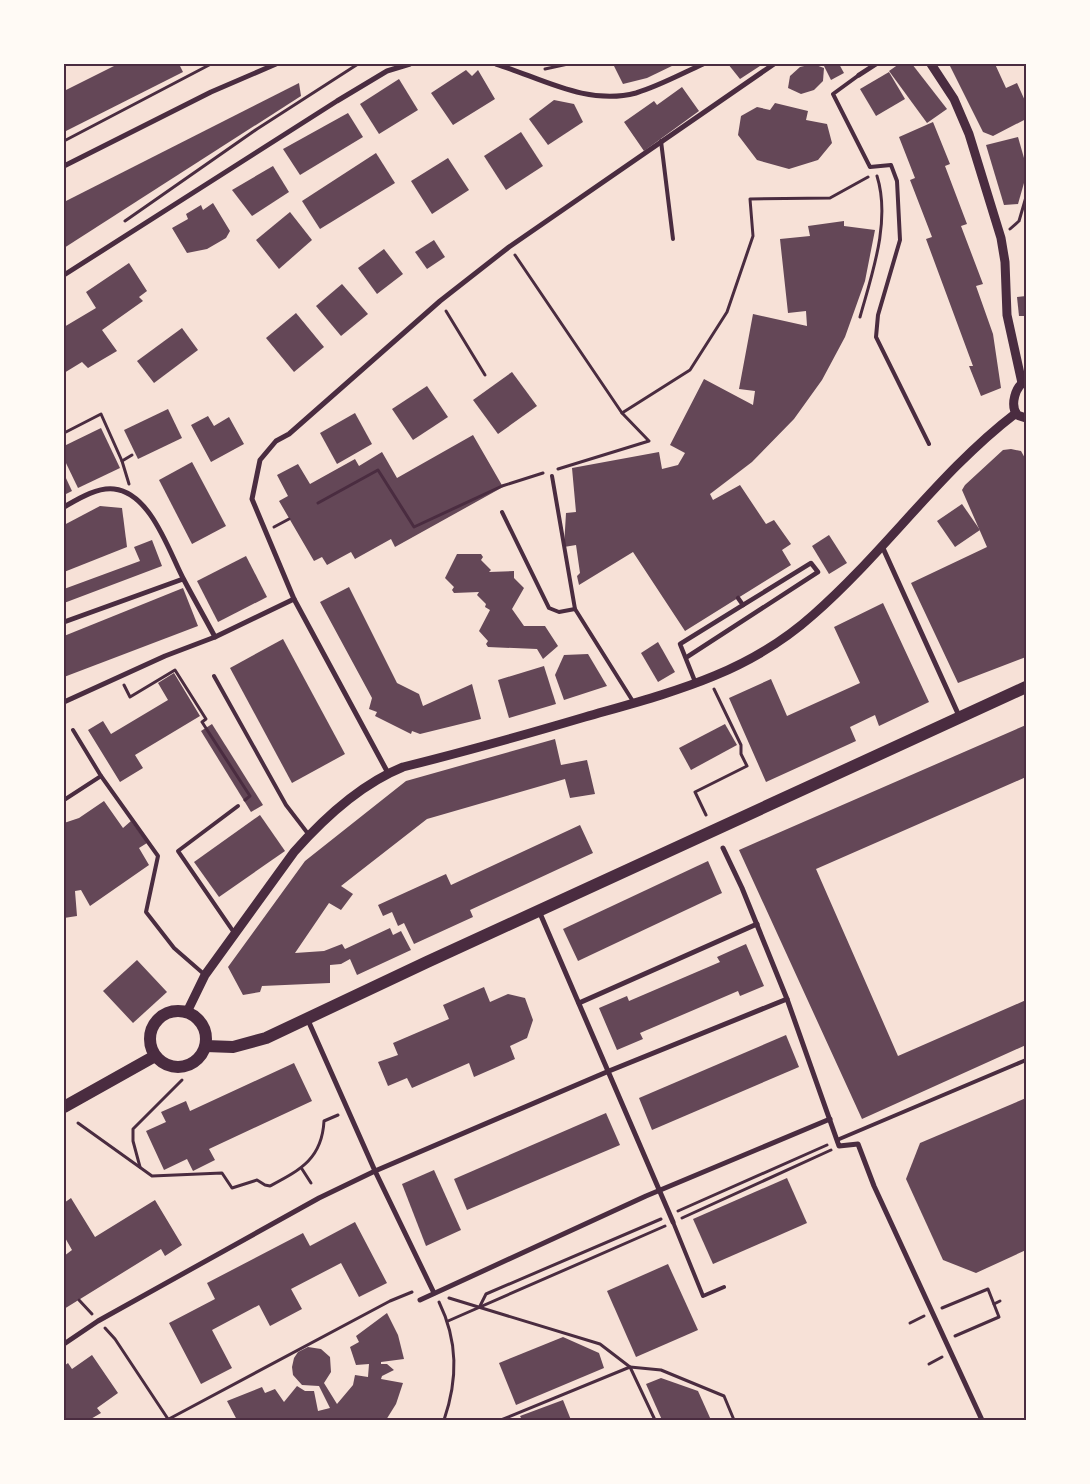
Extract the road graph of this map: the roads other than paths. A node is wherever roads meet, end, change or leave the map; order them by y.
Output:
1 (276, 64) edge
2 (410, 64) edge
3 (496, 64) edge
4 (703, 64) edge
5 (774, 64) edge
6 (876, 64) edge
7 (931, 64) edge
8 (858, 75) joint
9 (661, 141) junction
10 (64, 166) edge
11 (673, 239) dead end
12 (64, 275) edge
13 (1024, 382) edge
14 (1016, 413) junction
15 (1026, 418) edge
16 (929, 444) dead end
17 (552, 476) dead end
18 (64, 506) edge
19 (502, 512) dead end
20 (881, 546) junction
21 (183, 579) junction
22 (738, 598) dead end
23 (294, 600) junction
24 (743, 605) junction
25 (575, 609) junction
26 (64, 622) edge
27 (215, 637) junction
28 (687, 657) junction
29 (214, 676) dead end
30 (696, 684) junction
31 (1026, 687) edge
32 (64, 702) edge
33 (634, 703) junction
34 (960, 718) junction
35 (74, 730) dead end
36 (388, 773) junction
37 (101, 776) junction
38 (64, 800) edge
39 (238, 806) road end
40 (309, 835) junction
41 (723, 848) dead end
42 (539, 911) junction
43 (757, 924) junction
44 (235, 934) junction
45 (205, 975) junction
46 (787, 999) junction
47 (578, 1003) junction
48 (187, 1012) junction
49 (307, 1018) junction
50 (206, 1046) junction
51 (155, 1056) junction
52 (1026, 1060) edge
53 (609, 1071) junction
54 (64, 1107) edge
55 (830, 1119) junction
56 (838, 1143) junction
57 (375, 1171) junction
58 (660, 1190) junction
59 (673, 1222) joint
60 (724, 1286) dead end
61 (434, 1293) junction
62 (420, 1300) dead end
63 (64, 1344) edge
64 (982, 1420) edge

1 - 10 street
2 - 12 street
3 - 4 street
5 - 9 street
6 - 8 street
7 - 13 street
8 - 16 lane
9 - 11 lane
9 - 23 street
13 - 14 street
14 - 15 street
14 - 20 street
17 - 25 lane
18 - 21 street
19 - 25 lane
20 - 30 street
20 - 34 street
21 - 26 street
21 - 27 street
22 - 24 street
23 - 27 street
23 - 36 street
24 - 28 street
24 - 28 street
25 - 33 lane
27 - 32 street
28 - 30 street
29 - 40 lane
30 - 33 street
31 - 34 main road
33 - 36 street
34 - 42 main road
35 - 37 lane
36 - 40 street
37 - 38 lane
37 - 45 lane
39 - 44 lane
40 - 44 street
41 - 43 street
42 - 47 street
42 - 49 main road
43 - 46 street
43 - 47 street
44 - 45 street
45 - 48 street
46 - 53 street
46 - 55 street
47 - 53 street
48 - 50 main road
48 - 51 main road
49 - 50 main road
49 - 57 street
50 - 51 main road
51 - 54 main road
52 - 56 lane
53 - 57 street
53 - 58 street
55 - 56 street
55 - 58 street
56 - 64 street
57 - 61 street
57 - 63 street
58 - 59 street
58 - 61 street
59 - 60 lane
61 - 62 street

